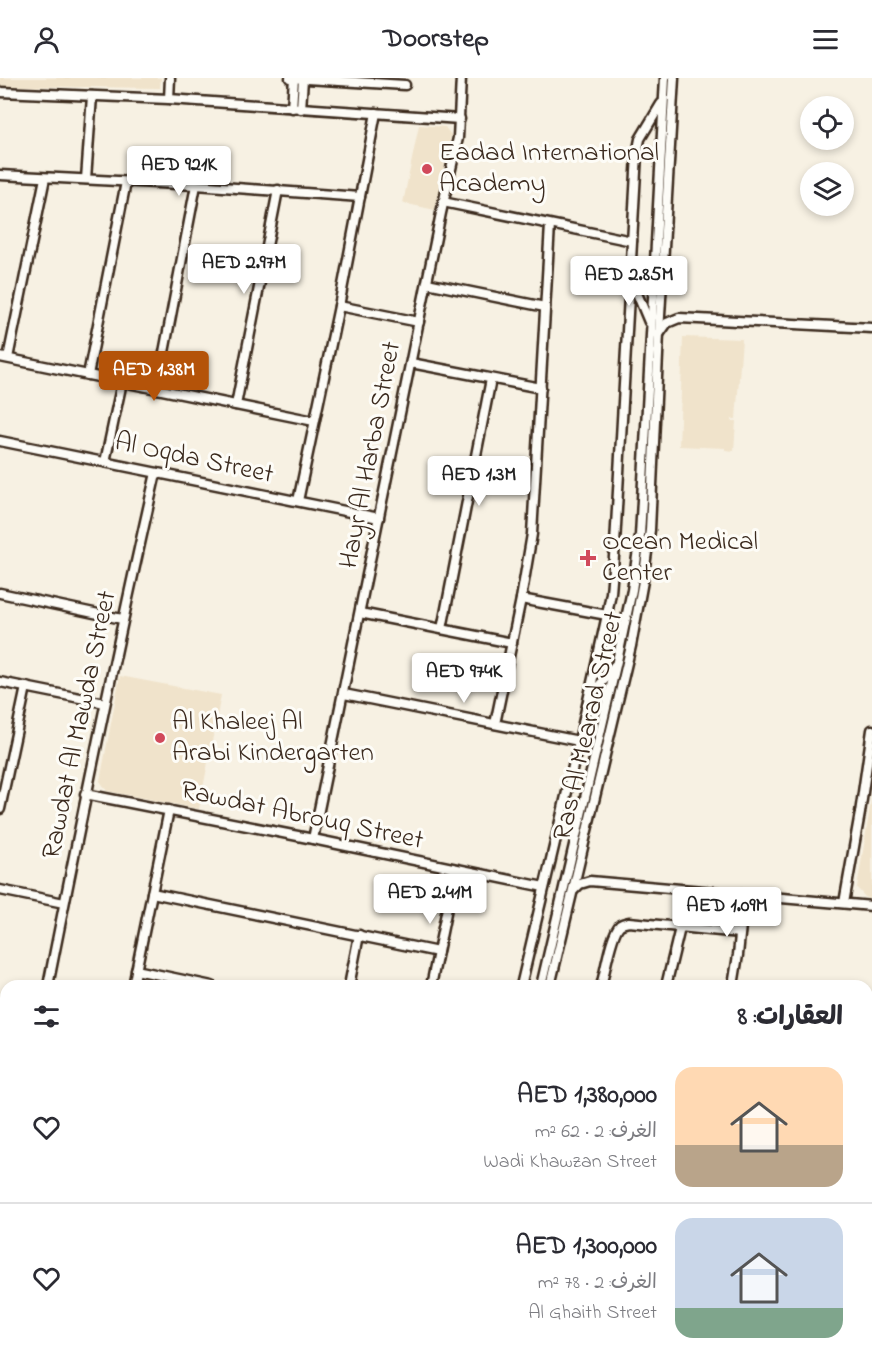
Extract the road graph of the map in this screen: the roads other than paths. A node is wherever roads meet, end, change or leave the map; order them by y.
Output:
1 (170, 78) edge
2 (292, 78) edge
3 (461, 78) edge
4 (665, 78) edge
5 (674, 78) edge
6 (303, 79) edge
7 (345, 80) edge
8 (390, 81) edge
9 (405, 85) dead end
10 (0, 92) edge
11 (92, 96) junction
12 (663, 98) junction
13 (169, 99) junction
14 (297, 108) junction
15 (376, 113) junction
16 (460, 119) junction
17 (0, 175) edge
18 (45, 178) junction
19 (86, 179) junction
20 (126, 182) junction
21 (196, 185) junction
22 (278, 190) junction
23 (360, 196) junction
24 (443, 202) junction
25 (550, 225) junction
26 (632, 241) junction
27 (629, 276) junction
28 (427, 283) junction
29 (662, 304) junction
30 (339, 306) junction
31 (545, 307) junction
32 (679, 318) junction
33 (419, 322) junction
34 (872, 328) edge
35 (656, 331) junction
36 (4, 358) edge
37 (411, 363) junction
38 (88, 375) junction
39 (490, 379) junction
40 (122, 381) junction
41 (541, 388) junction
42 (157, 389) junction
43 (236, 405) junction
44 (314, 421) junction
45 (0, 441) edge
46 (105, 462) junction
47 (156, 473) junction
48 (298, 501) junction
49 (379, 519) junction
50 (0, 593) edge
51 (521, 599) junction
52 (360, 613) junction
53 (607, 615) junction
54 (122, 619) junction
55 (442, 629) junction
56 (512, 643) junction
57 (617, 661) junction
58 (0, 682) edge
59 (26, 687) junction
60 (344, 694) junction
61 (589, 696) junction
62 (105, 703) junction
63 (495, 724) junction
64 (872, 730) edge
65 (579, 741) junction
66 (85, 794) junction
67 (0, 809) edge
68 (169, 810) junction
69 (313, 839) junction
70 (579, 865) junction
71 (455, 869) junction
72 (590, 880) junction
73 (544, 887) junction
74 (0, 890) edge
75 (573, 891) junction
76 (152, 893) junction
77 (744, 895) junction
78 (64, 903) junction
79 (844, 903) junction
80 (872, 906) edge
81 (680, 928) junction
82 (740, 933) junction
83 (359, 935) junction
84 (438, 952) junction
85 (136, 970) junction
86 (49, 980) edge
87 (134, 980) edge
88 (184, 980) edge
89 (349, 980) edge
90 (432, 980) edge
91 (522, 980) edge
92 (542, 980) edge
93 (551, 980) edge
94 (603, 980) edge
95 (667, 980) edge
96 (735, 980) edge

1 - 13 street
2 - 6 street
2 - 14 street
3 - 16 street, Hayr Al Harba Street
4 - 12 street, Ras Al Mearad Street
5 - 29 street, Ras Al Mearad Street
6 - 7 street
6 - 14 street
7 - 8 street
8 - 9 street
10 - 11 street
11 - 13 street
11 - 19 street
12 - 26 street, Ras Al Mearad Street
12 - 35 street, Ras Al Mearad Street
13 - 14 street
14 - 15 street
15 - 16 street
15 - 23 street
16 - 24 street, Hayr Al Harba Street
17 - 18 street
18 - 19 street
18 - 36 street
19 - 20 street
20 - 21 street
20 - 38 street
21 - 22 street
21 - 42 street
22 - 23 street
22 - 43 street
23 - 30 street
24 - 25 street
24 - 28 street, Hayr Al Harba Street
25 - 26 street
25 - 31 street
26 - 27 street, Ras Al Mearad Street
27 - 35 street
27 - 53 street, Ras Al Mearad Street
28 - 31 street
28 - 33 street, Hayr Al Harba Street
29 - 32 street
29 - 35 street, Ras Al Mearad Street
30 - 33 street
30 - 44 street
31 - 41 street
32 - 34 street
32 - 35 street
33 - 37 street, Hayr Al Harba Street
35 - 57 street, Ras Al Mearad Street
35 - 70 street, Ras Al Mearad Street
36 - 38 street
37 - 39 street
37 - 49 street, Hayr Al Harba Street
38 - 40 street
39 - 41 street
39 - 55 street
40 - 42 street
40 - 46 street
41 - 51 street
42 - 43 street
43 - 44 street
44 - 48 street
45 - 46 street, Al Oqda Street
46 - 47 street, Al Oqda Street
47 - 48 street, Al Oqda Street
47 - 54 street, Rawdat Al Mawda Street
48 - 49 street, Al Oqda Street
49 - 52 street, Hayr Al Harba Street
50 - 54 street
51 - 53 street
51 - 56 street
52 - 55 street
52 - 60 street, Hayr Al Harba Street
53 - 61 street, Ras Al Mearad Street
54 - 62 street, Rawdat Al Mawda Street
55 - 56 street
56 - 63 street
57 - 61 street
57 - 92 street, Ras Al Mearad Street
58 - 59 street
59 - 62 street
59 - 67 street
60 - 63 street
60 - 69 street, Hayr Al Harba Street
61 - 65 street, Ras Al Mearad Street
62 - 66 street, Rawdat Al Mawda Street
63 - 65 street
64 - 79 street
65 - 73 street, Ras Al Mearad Street
66 - 68 street, Rawdat Abrouq Street
66 - 78 street, Rawdat Al Mawda Street
68 - 69 street, Rawdat Abrouq Street
68 - 76 street
69 - 71 street, Rawdat Abrouq Street
70 - 72 street
70 - 75 street, Ras Al Mearad Street
71 - 73 street, Rawdat Abrouq Street
71 - 84 street
72 - 75 street
72 - 77 street
73 - 91 street, Ras Al Mearad Street
74 - 78 street
75 - 93 street, Ras Al Mearad Street
76 - 83 street
76 - 85 street
77 - 79 street
77 - 82 street
78 - 86 street, Rawdat Al Mawda Street
79 - 80 street
81 - 82 street
81 - 94 street
81 - 95 street
82 - 96 street
83 - 84 street
83 - 89 street
84 - 90 street
85 - 87 street
85 - 88 street

